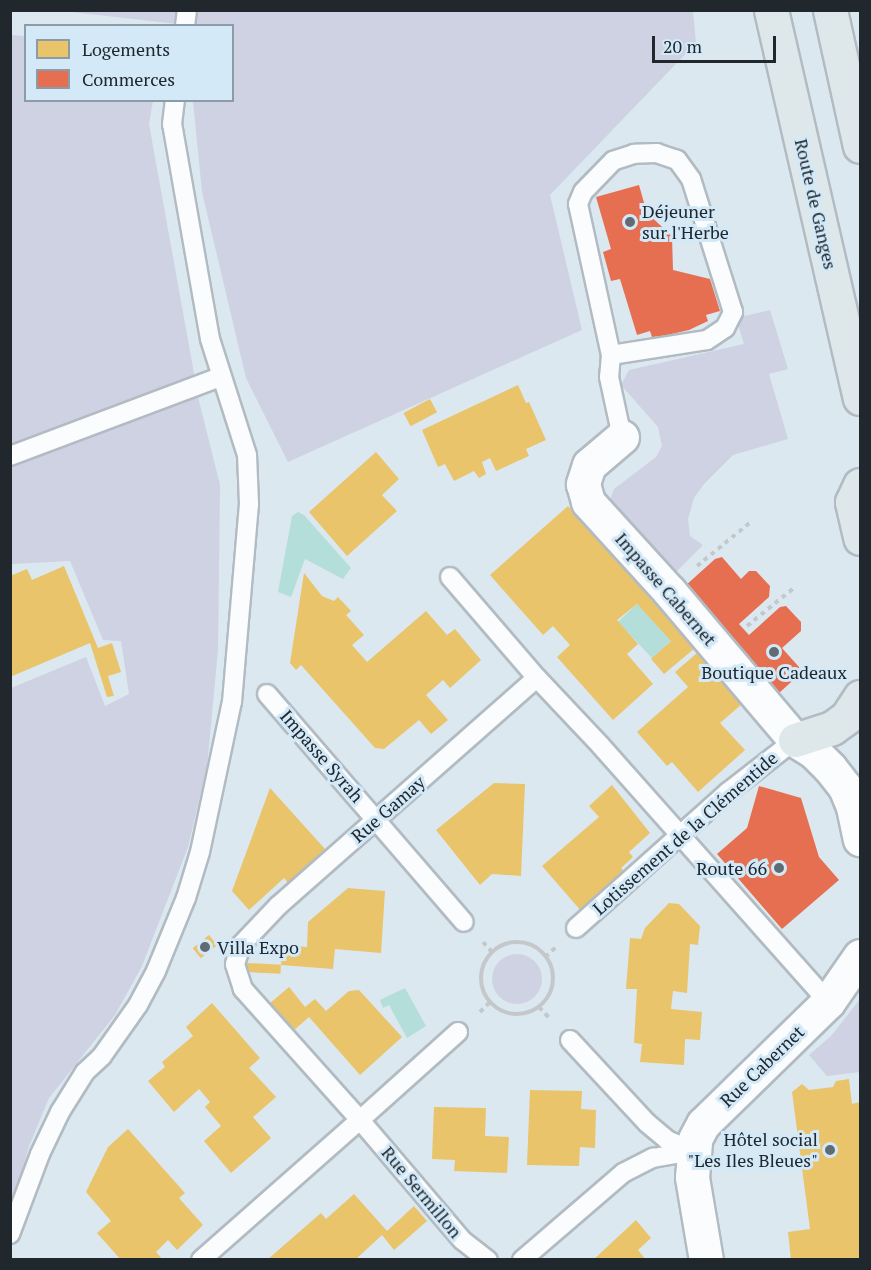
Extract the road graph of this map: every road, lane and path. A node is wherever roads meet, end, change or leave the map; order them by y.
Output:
1 (771, 10) edge
2 (830, 10) edge
3 (175, 102) edge
4 (861, 146) edge
5 (611, 355) junction
6 (220, 376) junction
7 (861, 398) edge
8 (622, 436) joint
9 (10, 456) edge
10 (861, 485) edge
11 (752, 521) dead end
12 (861, 538) edge
13 (708, 556) dead end
14 (450, 577) dead end
15 (795, 587) dead end
16 (745, 628) dead end
17 (537, 678) junction
18 (267, 694) dead end
19 (861, 697) edge
20 (795, 740) junction
21 (377, 818) junction
22 (680, 837) junction
23 (861, 839) edge
24 (464, 922) dead end
25 (576, 928) dead end
26 (861, 956) edge
27 (828, 1002) junction
28 (514, 1014) joint
29 (458, 1032) dead end
30 (570, 1040) dead end
31 (360, 1120) junction
32 (693, 1151) junction
33 (10, 1234) edge
34 (201, 1260) edge
35 (488, 1260) edge
36 (522, 1260) edge
37 (706, 1260) edge

1 - 7 main road, Route de Ganges
2 - 4 main road
3 - 6 lane
5 - 5 lane
5 - 8 lane
6 - 9 lane
6 - 33 lane
8 - 20 street, Impasse Cabernet
10 - 12 main road
11 - 13 path
14 - 17 lane
15 - 16 path
17 - 21 lane, Rue Gamay
17 - 22 lane
18 - 21 lane, Impasse Syrah
19 - 20 main road
20 - 22 lane, Lotissement de la Clémentide
20 - 23 street
21 - 24 lane
21 - 31 lane, Rue Gamay
22 - 25 lane, Lotissement de la Clémentide
22 - 27 lane
26 - 27 street, Rue Cabernet
27 - 32 street, Rue Cabernet
28 - 28 path
29 - 31 lane
30 - 32 lane
31 - 34 lane
31 - 35 lane, Rue Sermillon
32 - 36 lane
32 - 37 street, Rue Cabernet

